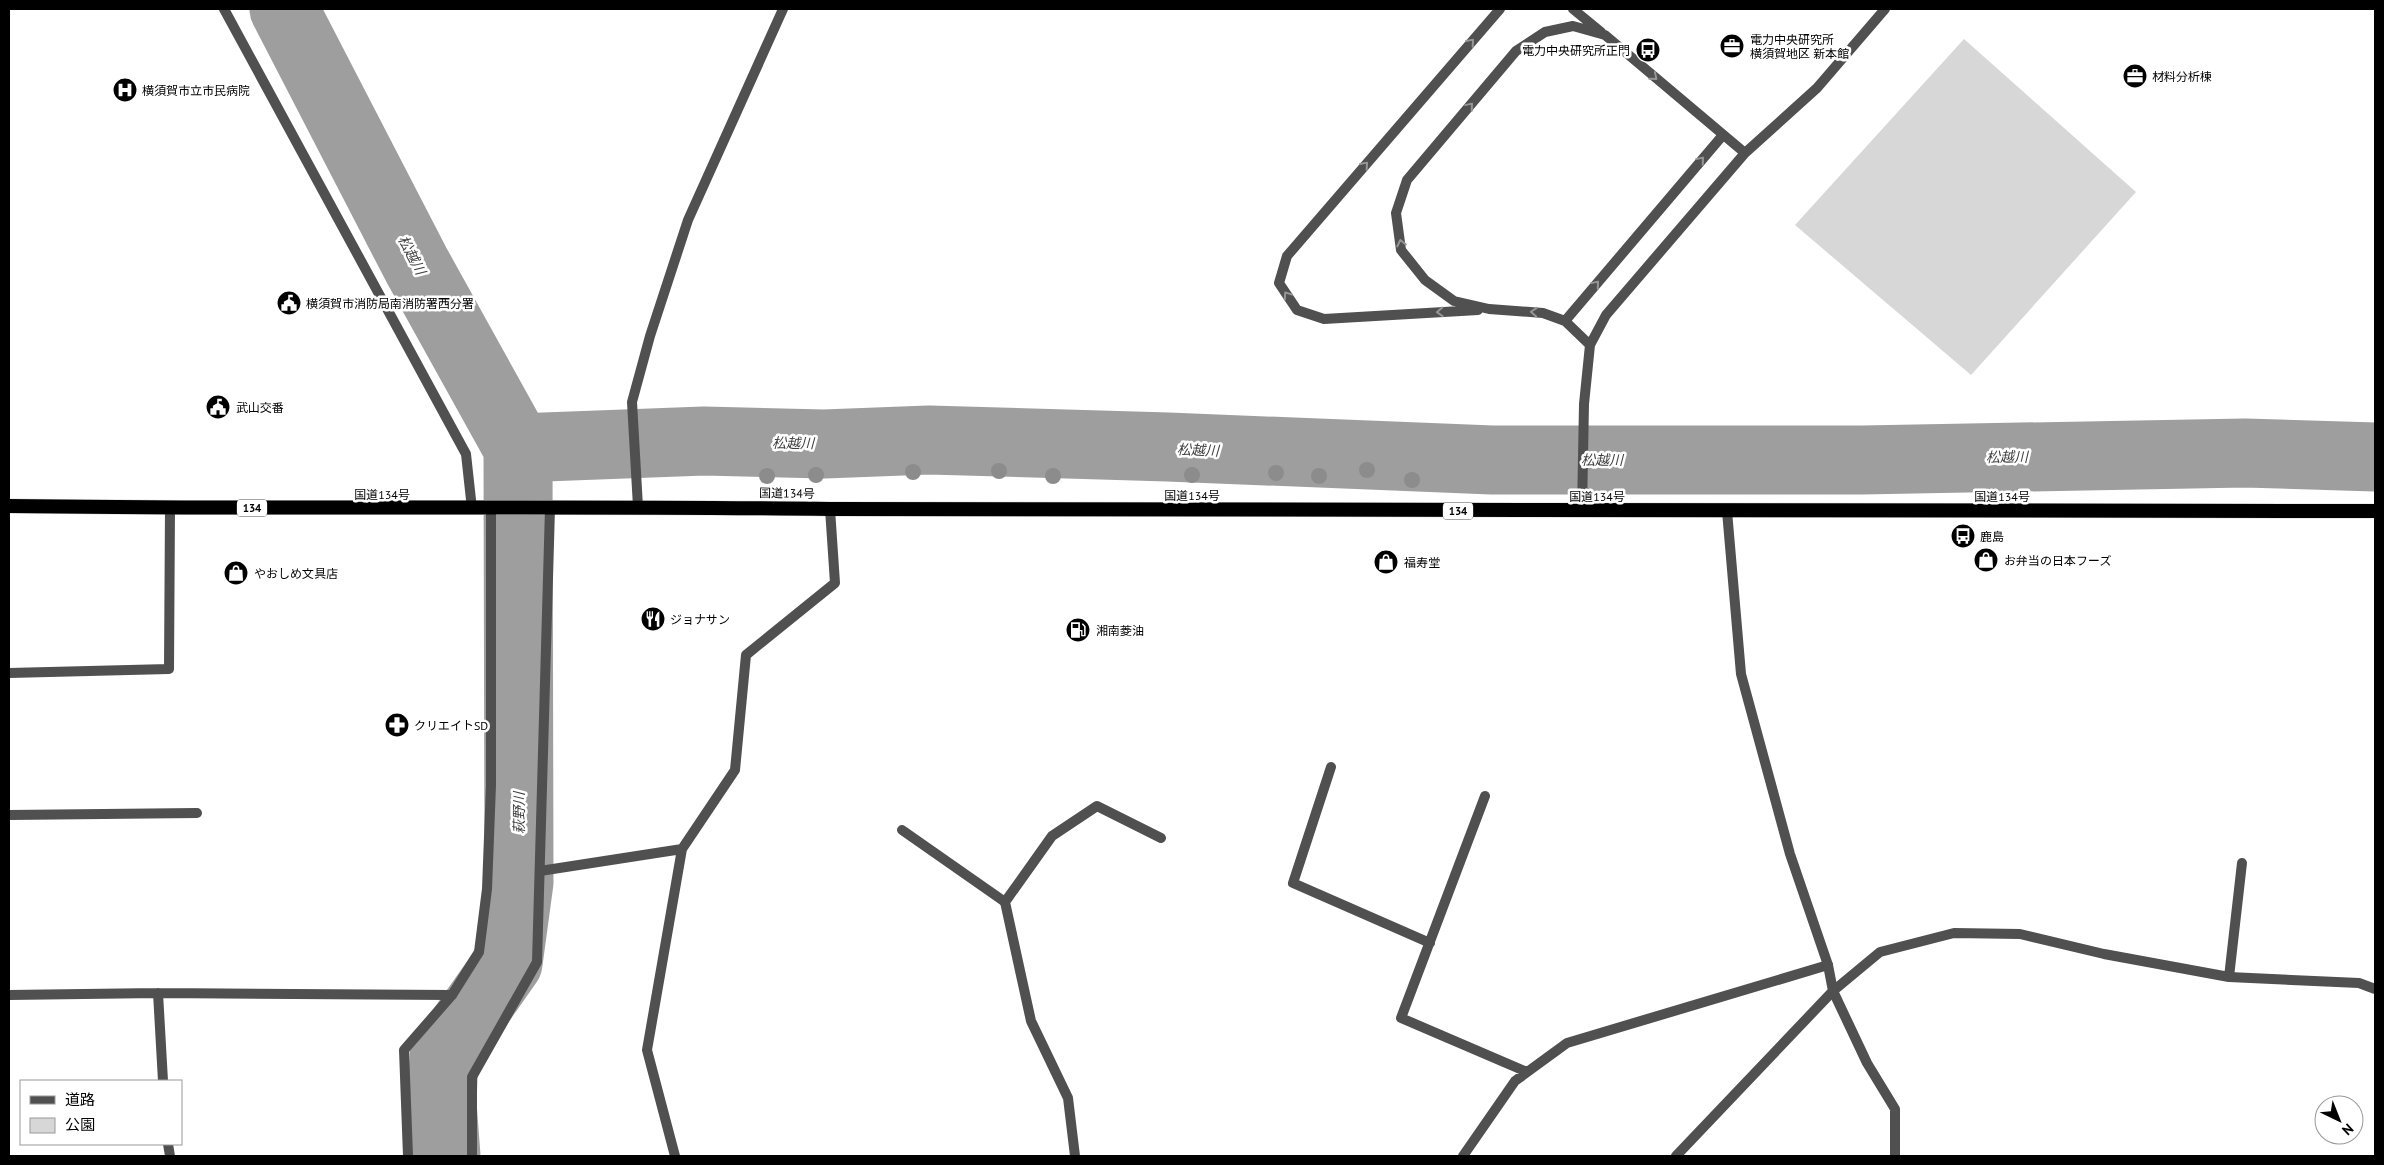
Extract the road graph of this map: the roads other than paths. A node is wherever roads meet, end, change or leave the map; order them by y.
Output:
1 (224, 9) edge
2 (783, 9) edge
3 (1500, 9) edge
4 (1573, 9) edge
5 (1885, 9) edge
6 (1605, 35) junction
7 (1723, 135) junction
8 (1745, 153) junction
9 (1489, 309) junction
10 (1564, 321) junction
11 (1590, 345) junction
12 (9, 506) edge
13 (638, 506) junction
14 (170, 508) junction
15 (546, 508) junction
16 (472, 509) junction
17 (493, 509) junction
18 (830, 509) junction
19 (1582, 511) junction
20 (1727, 511) junction
21 (2375, 511) edge
22 (9, 674) edge
23 (1331, 767) dead end
24 (1486, 796) dead end
25 (198, 813) dead end
26 (9, 815) edge
27 (902, 830) dead end
28 (1161, 838) dead end
29 (682, 849) junction
30 (2242, 863) dead end
31 (540, 871) junction
32 (1005, 902) junction
33 (1430, 943) junction
34 (1828, 965) junction
35 (2229, 977) junction
36 (2375, 989) edge
37 (1833, 991) junction
38 (158, 993) junction
39 (9, 995) edge
40 (452, 995) junction
41 (1527, 1072) junction
42 (163, 1080) edge
43 (408, 1156) edge
44 (472, 1156) edge
45 (675, 1156) edge
46 (1075, 1156) edge
47 (1463, 1156) edge
48 (1676, 1156) edge
49 (1895, 1156) edge

1 - 16 street
2 - 13 street
9 -> 3 street
4 - 6 street
5 - 8 street
6 -> 7 street
9 -> 6 street
7 - 8 street
10 -> 7 street
8 - 11 street
10 -> 9 street
10 - 11 street
11 - 19 street
12 - 14 highway, 国道134号 / 134
13 - 15 highway, 国道134号 / 134
13 - 18 highway, 国道134号 / 134
14 - 16 highway, 国道134号 / 134
14 - 22 street
15 - 17 highway, 国道134号 / 134
15 - 31 street
16 - 17 highway, 国道134号 / 134
17 - 40 street
18 - 19 highway, 国道134号 / 134
18 - 29 street
19 - 20 highway, 国道134号 / 134
20 - 21 highway, 国道134号 / 134
20 - 34 street
23 - 33 street
24 - 33 street
25 - 26 street
27 - 32 street
28 - 32 street
29 - 31 street
29 - 45 street
30 - 35 street
31 - 44 street
32 - 46 street
33 - 41 street
34 - 37 street
34 - 41 street
35 - 36 street
35 - 37 street
37 - 48 street
37 - 49 street
38 - 39 street
38 - 40 street
38 - 42 street
40 - 43 street
41 - 47 street

